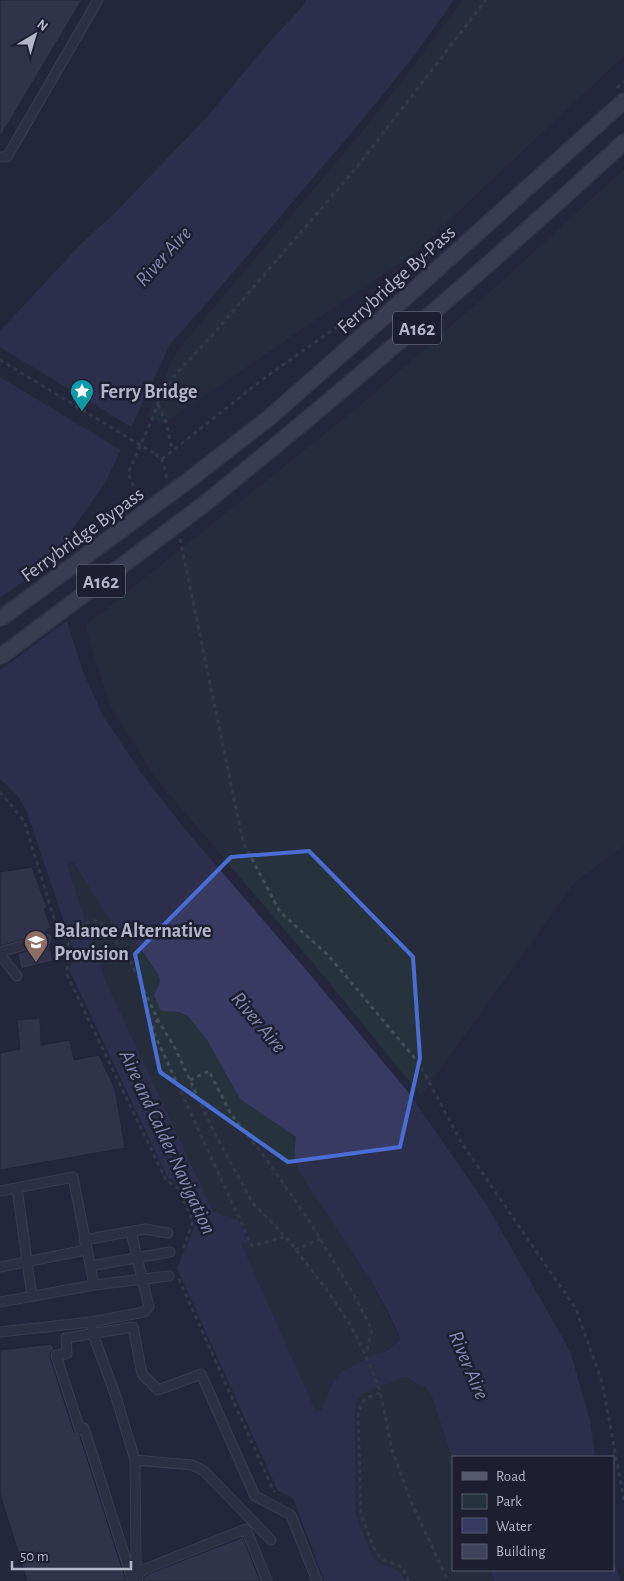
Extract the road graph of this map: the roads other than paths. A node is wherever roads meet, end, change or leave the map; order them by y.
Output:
1 (98, 0) edge
2 (620, 94) edge
3 (624, 142) edge
4 (0, 157) edge
5 (189, 480) joint
6 (0, 619) edge
7 (0, 657) edge
8 (46, 939) dead end
9 (0, 954) edge
10 (17, 976) dead end
11 (17, 1188) junction
12 (0, 1191) edge
13 (132, 1232) junction
14 (168, 1233) dead end
15 (85, 1245) junction
16 (170, 1252) dead end
17 (138, 1258) junction
18 (27, 1261) junction
19 (90, 1266) junction
20 (0, 1267) edge
21 (170, 1276) dead end
22 (143, 1278) junction
23 (94, 1285) junction
24 (32, 1297) junction
25 (0, 1302) edge
26 (91, 1322) junction
27 (0, 1332) edge
28 (93, 1334) junction
29 (135, 1460) junction
30 (271, 1540) dead end
31 (138, 1578) edge
32 (267, 1581) edge
33 (317, 1581) edge

1 - 4 lane
2 - 5 main road, Ferrybridge By-Pass / A162
3 - 7 main road, A162, bridge
5 - 6 main road, Ferrybridge Bypass / A162, bridge
8 - 9 lane
9 - 10 lane
11 - 12 lane
11 - 15 lane
11 - 18 lane
13 - 14 lane
13 - 15 lane
13 - 17 lane
15 - 18 lane
15 - 19 lane
16 - 17 lane
17 - 19 lane
17 - 22 lane
18 - 20 lane
18 - 24 lane
19 - 23 lane
21 - 22 lane
22 - 23 lane
22 - 26 lane
23 - 24 lane
24 - 25 lane
26 - 27 lane
26 - 28 lane
28 - 29 lane
28 - 31 lane
28 - 33 lane
29 - 30 lane
29 - 31 lane
31 - 32 lane

